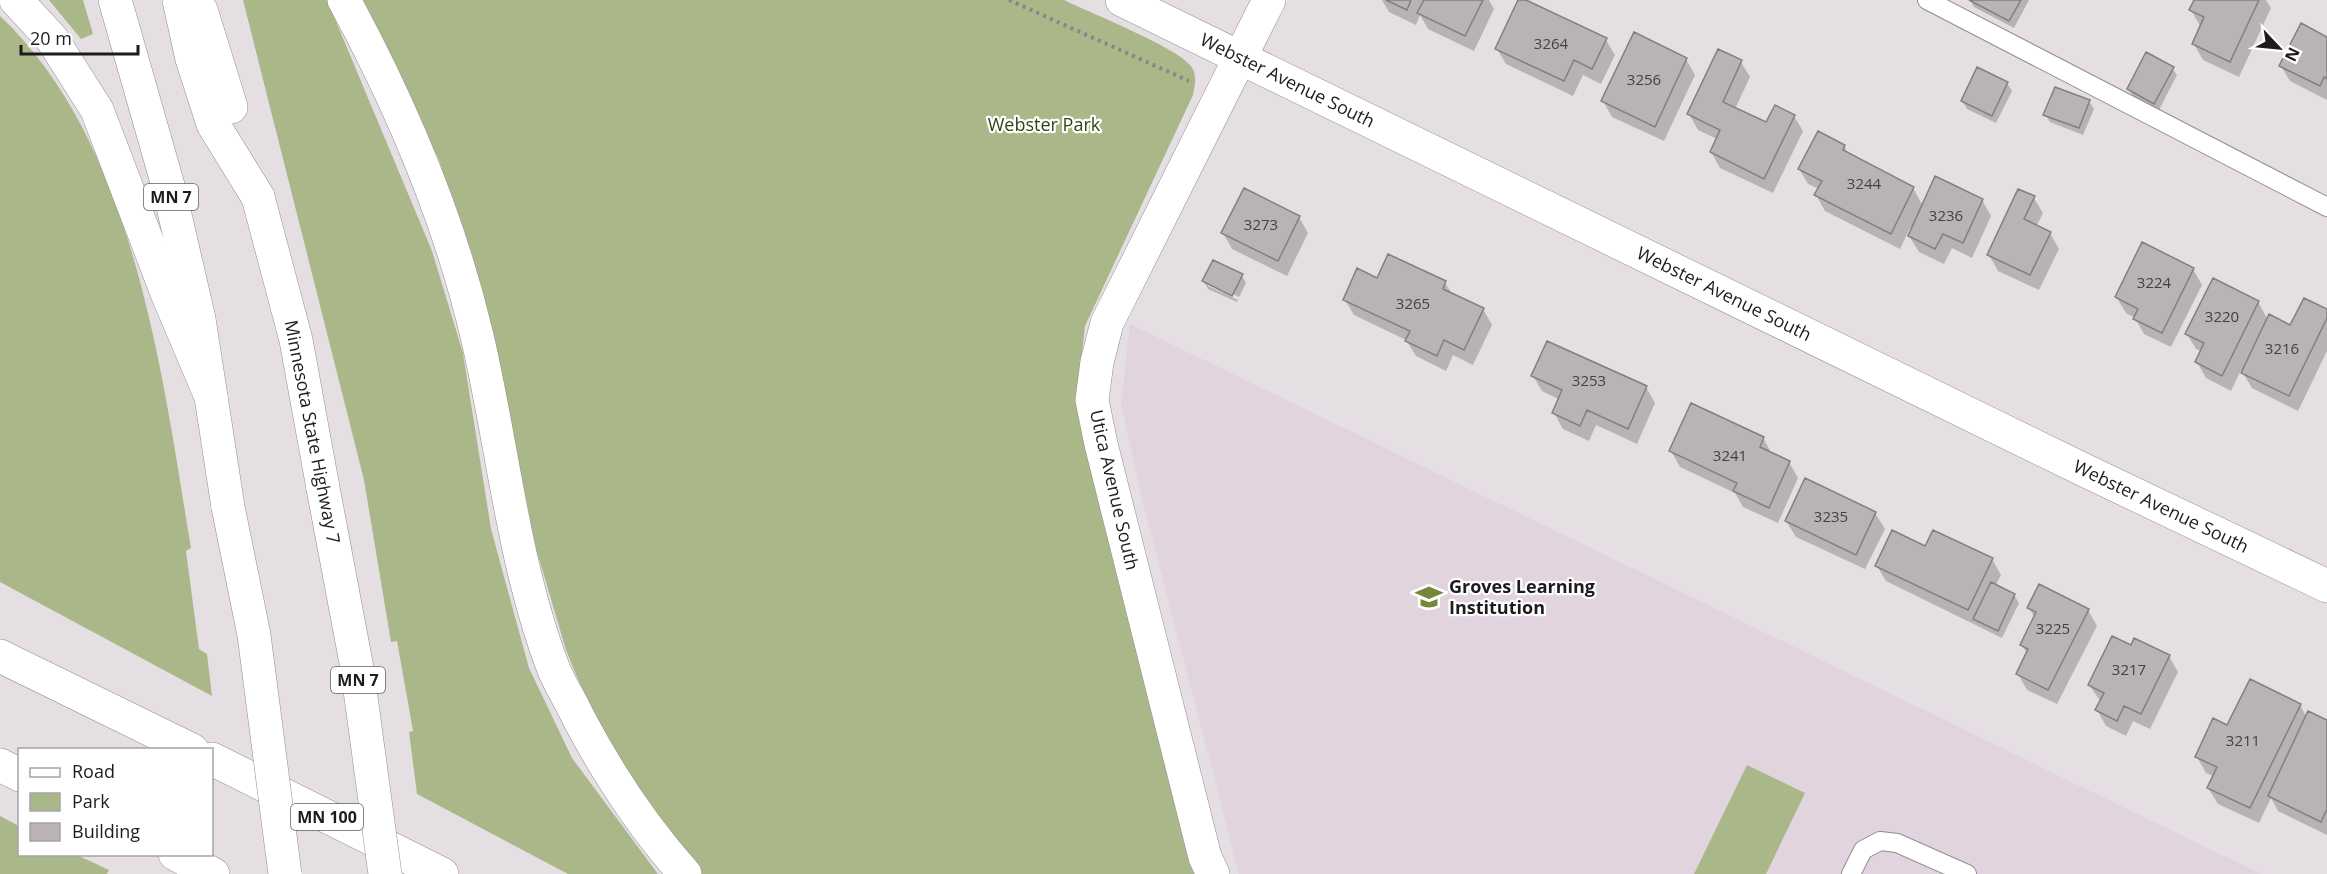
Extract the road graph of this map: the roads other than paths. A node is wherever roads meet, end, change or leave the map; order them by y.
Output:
1 (15, 0) edge
2 (116, 0) edge
3 (179, 0) edge
4 (198, 0) edge
5 (344, 0) edge
6 (1122, 0) edge
7 (1269, 0) edge
8 (1927, 0) edge
9 (1240, 56) junction
10 (258, 197) junction
11 (2327, 207) edge
12 (212, 397) junction
13 (2327, 586) edge
14 (0, 638) edge
15 (0, 656) edge
16 (141, 724) junction
17 (188, 748) edge
18 (213, 760) edge
19 (0, 765) edge
20 (18, 774) edge
21 (177, 856) edge
22 (213, 874) edge
23 (285, 874) edge
24 (385, 874) edge
25 (442, 874) edge
26 (686, 874) edge
27 (1213, 874) edge
28 (1851, 874) edge
29 (1967, 874) edge

1 - 12 main road
2 - 12 main road, MN 7
3 - 10 main road
4 - 10 main road, Minnesota State Highway 7 / MN 7
5 - 26 main road
6 - 9 main road, Webster Avenue South
7 - 9 main road, Utica Avenue South
8 - 11 lane
9 - 13 main road, Webster Avenue South
9 - 27 main road, Utica Avenue South
10 - 24 main road, Minnesota State Highway 7 / MN 7, bridge
12 - 23 main road, MN 7, bridge
14 - 16 main road
15 - 16 main road
16 - 17 main road
18 - 25 main road, MN 100
19 - 20 main road
21 - 22 main road
28 - 29 lane

